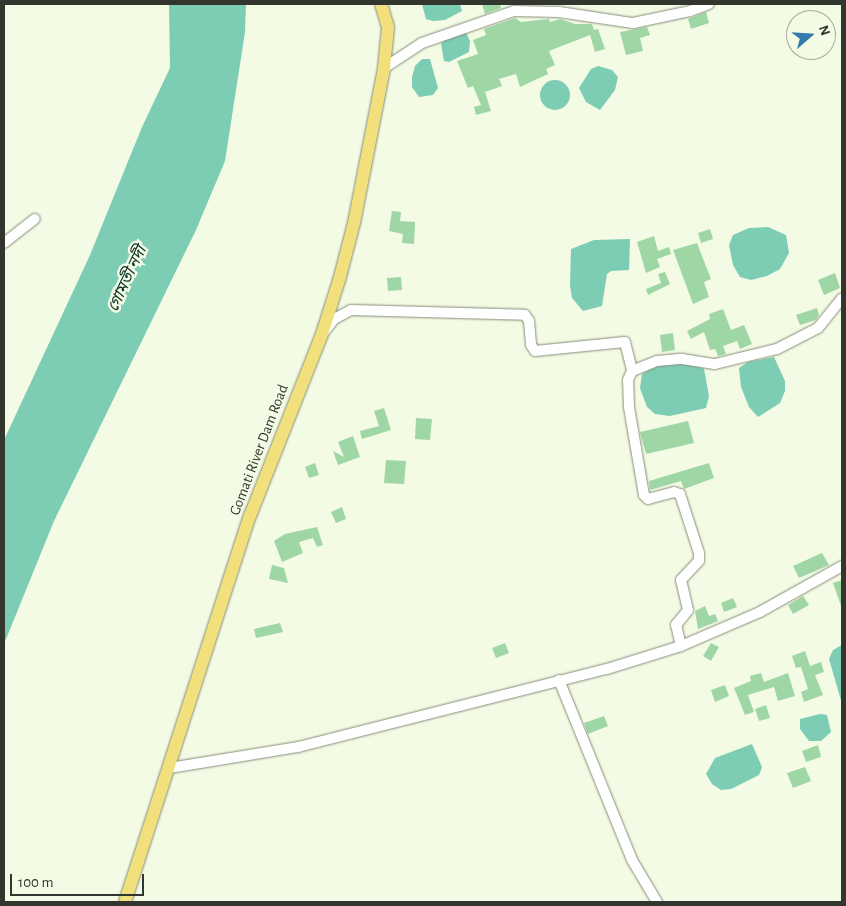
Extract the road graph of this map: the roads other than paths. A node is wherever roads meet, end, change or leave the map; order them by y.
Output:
1 (381, 4) edge
2 (709, 4) edge
3 (540, 7) edge
4 (384, 68) junction
5 (35, 219) dead end
6 (4, 243) edge
7 (842, 298) edge
8 (321, 337) junction
9 (632, 372) junction
10 (842, 566) edge
11 (681, 646) junction
12 (559, 680) junction
13 (170, 768) junction
14 (125, 902) edge
15 (657, 902) edge

1 - 4 main road, Gomati River Dam Road
2 - 3 street
3 - 4 street
4 - 8 main road, Gomati River Dam Road
5 - 6 street
7 - 9 street
8 - 9 street
8 - 13 main road, Gomati River Dam Road
9 - 11 street
10 - 11 street
11 - 12 street
12 - 13 street
12 - 15 street
13 - 14 main road, Gomati River Dam Road

